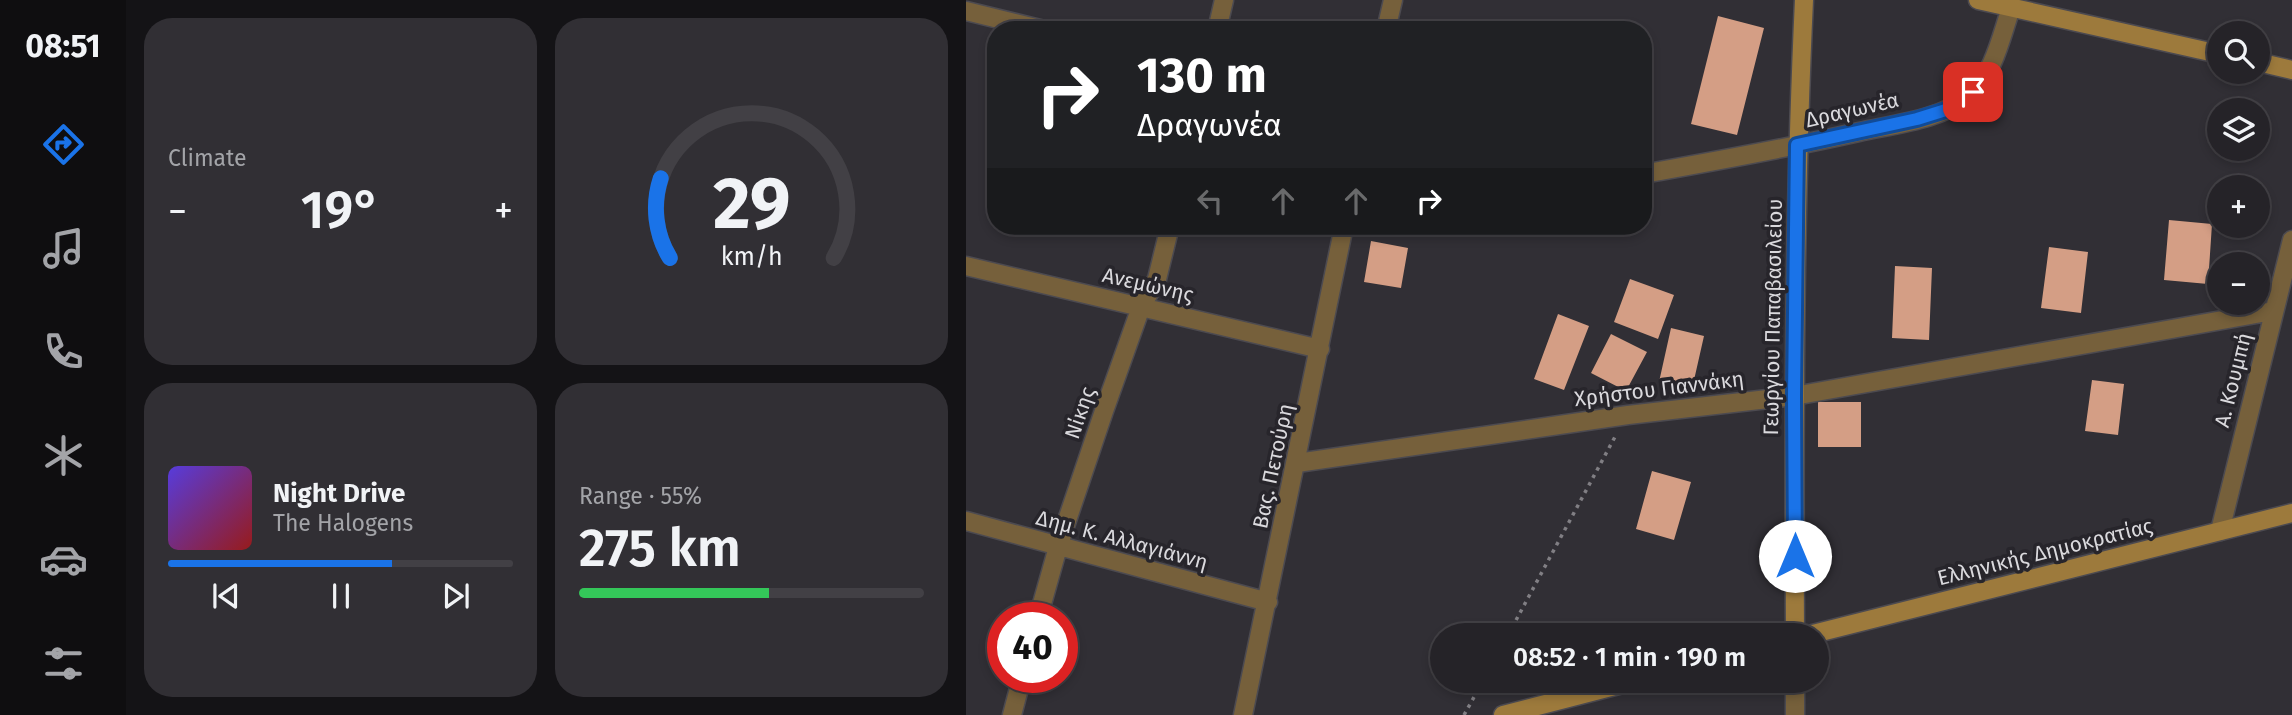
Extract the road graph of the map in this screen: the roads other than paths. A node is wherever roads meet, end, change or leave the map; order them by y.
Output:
1 (1224, 0) edge
2 (1393, 0) edge
3 (1804, 0) edge
4 (1978, 0) edge
5 (2011, 8) junction
6 (966, 12) edge
7 (1005, 21) edge
8 (1219, 21) edge
9 (1388, 21) edge
10 (2207, 51) edge
11 (2270, 64) edge
12 (2292, 69) edge
13 (1797, 145) junction
14 (1652, 172) edge
15 (1168, 235) edge
16 (1342, 235) edge
17 (2292, 240) edge
18 (966, 266) edge
19 (1142, 307) junction
20 (2273, 311) junction
21 (1320, 349) junction
22 (1794, 396) junction
23 (1297, 463) junction
24 (2292, 513) edge
25 (966, 521) edge
26 (2220, 531) junction
27 (1058, 547) junction
28 (1043, 602) edge
29 (1268, 602) junction
30 (1795, 623) edge
31 (1829, 630) edge
32 (1018, 693) edge
33 (1588, 693) edge
34 (1795, 693) edge
35 (1012, 715) edge
36 (1243, 715) edge
37 (1503, 715) edge
38 (1795, 715) edge

1 - 8 street
2 - 9 street
3 - 13 main road, Γεωργίου Παπαβασιλείου
4 - 5 main road
5 - 10 main road
5 - 13 street, Δραγωνέα
6 - 7 street
11 - 12 main road
13 - 14 street, Δραγωνέα
13 - 22 main road, Γεωργίου Παπαβασιλείου
15 - 19 street, Νίκης
16 - 21 street, Βας. Πετούρη
17 - 20 street, Α. Κουμπή
18 - 19 street, Ανεμώνης
19 - 21 street, Ανεμώνης
19 - 27 street, Νίκης
20 - 22 street, Χρήστου Γιαννάκη
20 - 26 street, Α. Κουμπή
21 - 23 street, Βας. Πετούρη
22 - 23 street, Χρήστου Γιαννάκη
22 - 30 main road, Γεωργίου Παπαβασιλείου
23 - 29 street, Βας. Πετούρη
24 - 26 main road, Ελληνικής Δημοκρατίας
25 - 27 street, Δημ. Κ. Αλλαγιάννη
26 - 31 main road, Ελληνικής Δημοκρατίας
27 - 28 street, Νίκης
27 - 29 street, Δημ. Κ. Αλλαγιάννη
29 - 36 street, Βας. Πετούρη
32 - 35 street
33 - 37 main road
34 - 38 street

